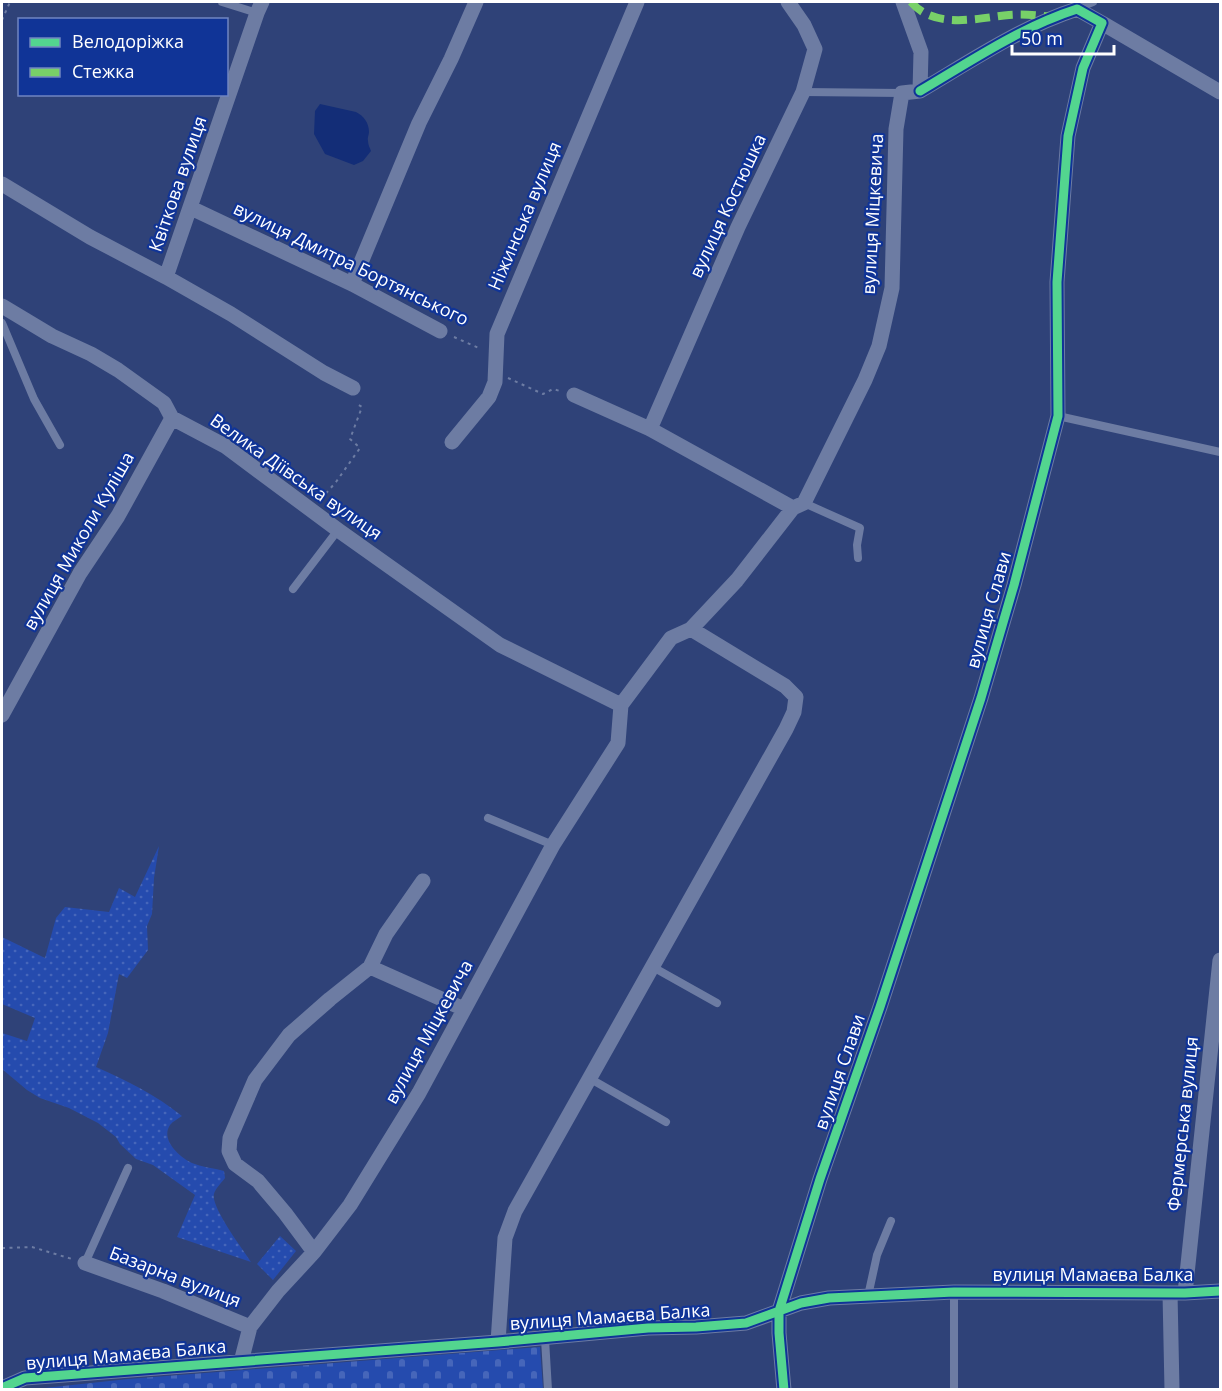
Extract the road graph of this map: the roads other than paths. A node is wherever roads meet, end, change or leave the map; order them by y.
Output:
1 (222, 2) edge
2 (476, 2) edge
3 (637, 2) edge
4 (788, 2) edge
5 (903, 2) edge
6 (1093, 2) edge
7 (260, 7) edge
8 (1077, 9) junction
9 (1102, 23) junction
10 (921, 91) junction
11 (803, 92) junction
12 (1221, 92) edge
13 (228, 93) edge
14 (902, 93) junction
15 (227, 96) edge
16 (2, 184) edge
17 (191, 208) junction
18 (166, 277) junction
19 (352, 284) junction
20 (2, 306) edge
21 (2, 323) edge
22 (440, 331) road end
23 (353, 388) road end
24 (574, 395) dead end
25 (1058, 416) junction
26 (172, 418) junction
27 (650, 429) junction
28 (452, 442) dead end
29 (60, 445) dead end
30 (1221, 452) edge
31 (799, 505) junction
32 (338, 530) junction
33 (858, 558) dead end
34 (293, 589) dead end
35 (691, 629) junction
36 (621, 705) junction
37 (2, 716) edge
38 (488, 818) dead end
39 (553, 845) junction
40 (423, 881) dead end
41 (1221, 960) edge
42 (651, 966) junction
43 (370, 967) junction
44 (717, 1003) dead end
45 (464, 1009) junction
46 (589, 1078) junction
47 (666, 1122) dead end
48 (128, 1168) dead end
49 (891, 1221) dead end
50 (314, 1252) junction
51 (85, 1263) joint
52 (1221, 1291) edge
53 (954, 1292) junction
54 (1178, 1293) junction
55 (868, 1296) junction
56 (779, 1311) junction
57 (250, 1327) junction
58 (545, 1339) junction
59 (498, 1342) junction
60 (241, 1362) junction
61 (2, 1388) edge
62 (548, 1389) edge
63 (784, 1389) edge
64 (954, 1389) edge
65 (1172, 1389) edge

1 - 7 lane
2 - 19 street
3 - 28 street, Ніжинська вулиця
4 - 11 street, вулиця Костюшка
5 - 10 street
6 - 8 lane
7 - 13 street, Квіткова вулиця
8 - 9 street
8 - 10 street
9 - 12 street
9 - 25 street, вулиця Слави
10 - 14 street
11 - 14 lane
11 - 27 street, вулиця Костюшка
14 - 31 street, вулиця Міцкевича
15 - 17 street, Квіткова вулиця
16 - 18 street
17 - 18 street, Квіткова вулиця
17 - 19 street, вулиця Дмитра Бортянського
18 - 23 street
19 - 22 street, вулиця Дмитра Бортянського
20 - 26 street, Велика Діївська вулиця
21 - 29 lane
24 - 27 street
25 - 30 lane
25 - 56 street, вулиця Слави
26 - 32 street, Велика Діївська вулиця
26 - 37 street, вулиця Миколи Куліша
27 - 31 street
31 - 33 lane
31 - 35 street, вулиця Міцкевича
32 - 34 lane
32 - 36 street, Велика Діївська вулиця
35 - 36 street, вулиця Міцкевича
35 - 42 street
36 - 39 street, вулиця Міцкевича
38 - 39 lane
39 - 45 street, вулиця Міцкевича
40 - 43 street
41 - 54 street, Фермерська вулиця
42 - 44 lane
42 - 46 street
43 - 45 street
43 - 50 street
45 - 50 street, вулиця Міцкевича
46 - 47 lane
46 - 59 street
48 - 51 lane, Базарна вулиця
49 - 55 lane
50 - 57 street, вулиця Міцкевича
51 - 57 street, Базарна вулиця
52 - 54 street, вулиця Мамаєва Балка
53 - 54 street, вулиця Мамаєва Балка
53 - 55 street, вулиця Мамаєва Балка
53 - 64 lane
54 - 65 street, Фермерська вулиця
55 - 56 street, вулиця Мамаєва Балка
56 - 58 street, вулиця Мамаєва Балка
56 - 63 street, вулиця Слави
57 - 60 street, вулиця Міцкевича
58 - 59 street, вулиця Мамаєва Балка
58 - 62 lane
59 - 60 street, вулиця Мамаєва Балка
60 - 61 street, вулиця Мамаєва Балка

